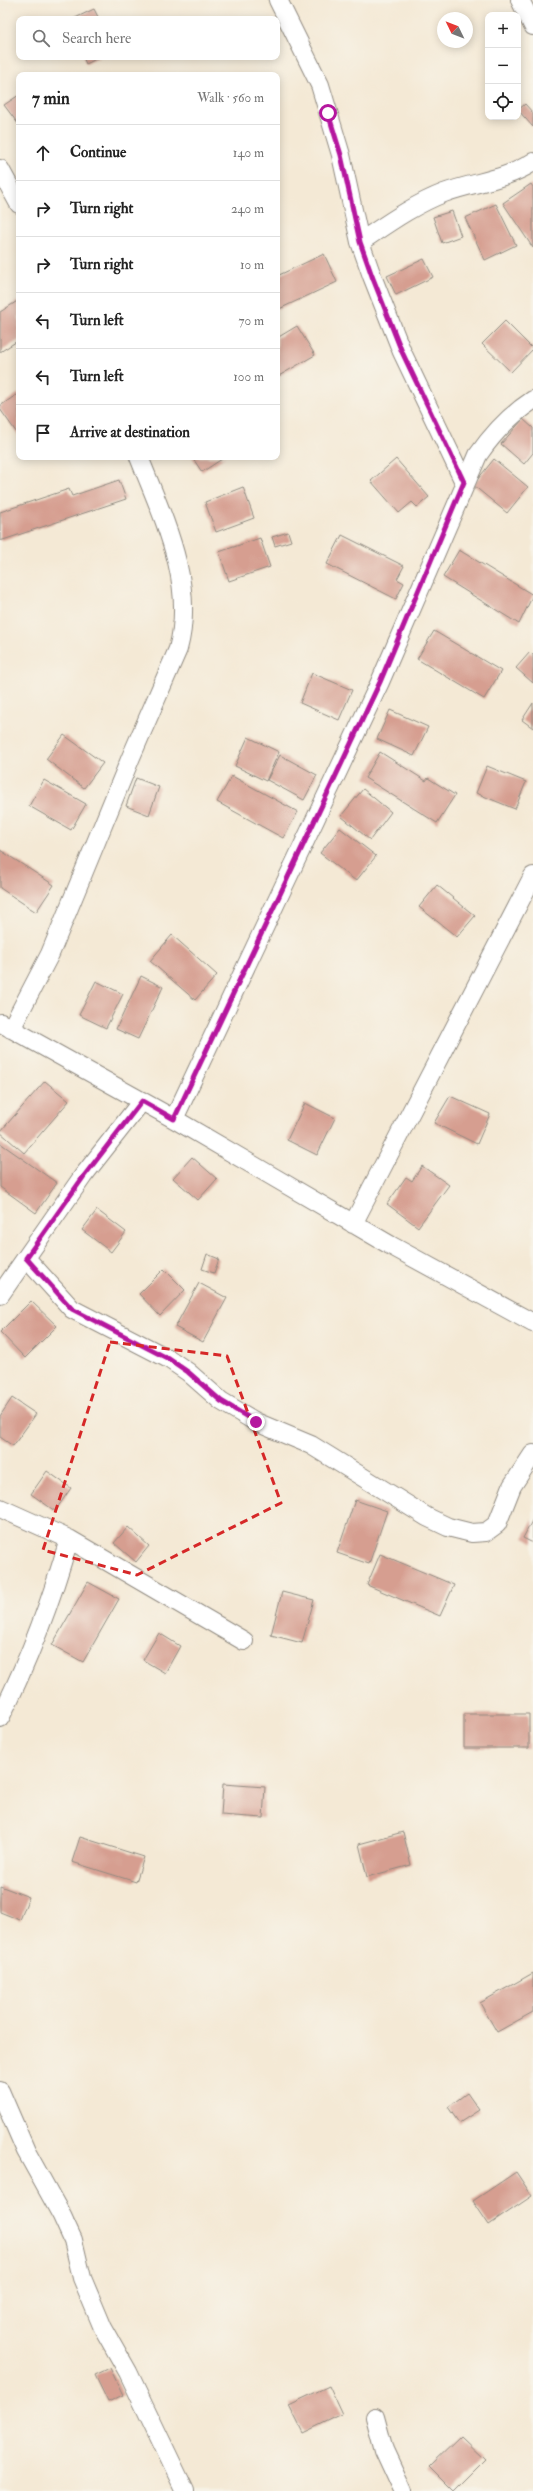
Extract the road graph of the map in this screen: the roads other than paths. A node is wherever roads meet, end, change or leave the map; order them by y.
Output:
1 (278, 0) edge
2 (520, 0) edge
3 (533, 26) edge
4 (533, 162) edge
5 (0, 169) edge
6 (16, 198) edge
7 (360, 242) junction
8 (533, 400) edge
9 (140, 460) edge
10 (464, 482) junction
11 (533, 876) edge
12 (5, 1025) edge
13 (142, 1101) junction
14 (174, 1119) junction
15 (353, 1224) junction
16 (26, 1258) junction
17 (0, 1295) edge
18 (533, 1323) edge
19 (533, 1454) edge
20 (0, 1508) edge
21 (69, 1539) junction
22 (244, 1641) dead end
23 (0, 1718) edge
24 (0, 2091) edge
25 (375, 2417) dead end
26 (185, 2491) edge
27 (403, 2491) edge

1 - 7 street
2 - 3 street
4 - 7 street
5 - 6 street
7 - 10 street
8 - 10 street
9 - 12 street
10 - 14 street
11 - 15 street
12 - 13 street
13 - 14 street
13 - 16 street
14 - 15 street
15 - 18 street
16 - 17 street
16 - 19 street
20 - 21 street
21 - 22 street
21 - 23 street
24 - 26 street
25 - 27 street

